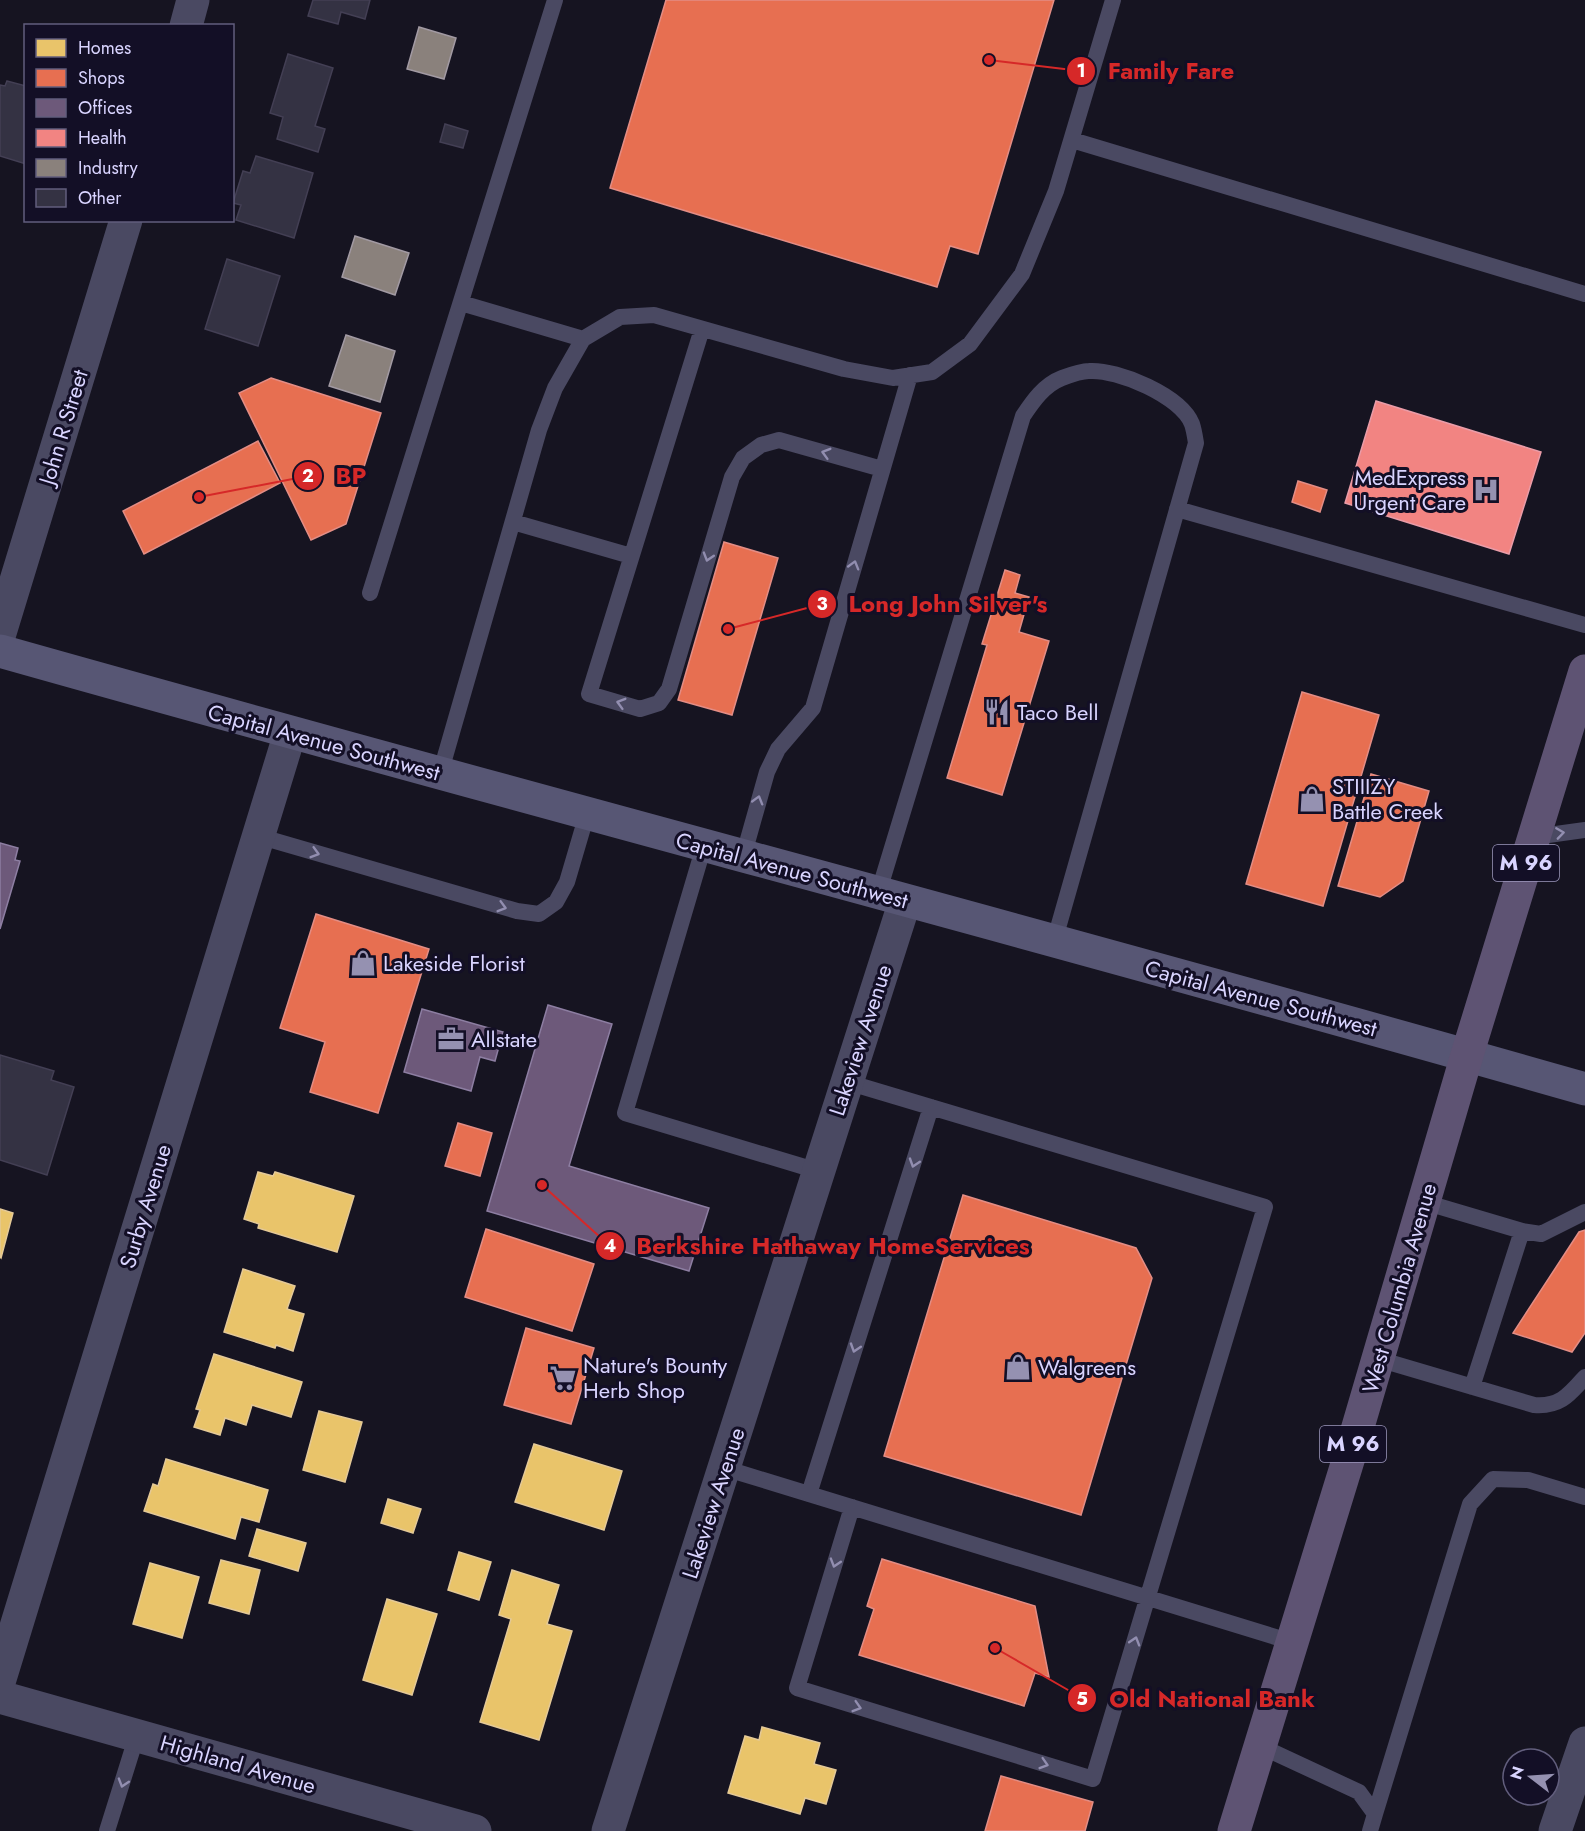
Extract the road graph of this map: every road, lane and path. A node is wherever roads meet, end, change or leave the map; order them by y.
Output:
1 (194, 0) edge
2 (555, 0) edge
3 (1113, 0) edge
4 (187, 24) edge
5 (1071, 140) junction
6 (125, 222) edge
7 (1585, 294) edge
8 (461, 303) junction
9 (702, 329) junction
10 (583, 339) junction
11 (910, 375) junction
12 (882, 469) junction
13 (1177, 509) junction
14 (513, 522) junction
15 (631, 556) junction
16 (370, 593) dead end
17 (1585, 625) edge
18 (0, 633) edge
19 (0, 651) edge
20 (1585, 671) edge
21 (290, 733) junction
22 (1577, 733) edge
23 (440, 774) junction
24 (587, 814) junction
25 (1585, 830) edge
26 (258, 836) junction
27 (1534, 837) junction
28 (704, 846) junction
29 (743, 857) junction
30 (892, 897) junction
31 (1054, 942) junction
32 (1467, 1054) junction
33 (847, 1082) junction
34 (1585, 1089) edge
35 (931, 1107) junction
36 (818, 1171) junction
37 (1424, 1202) junction
38 (1585, 1212) edge
39 (1522, 1231) junction
40 (1378, 1359) junction
41 (1585, 1377) edge
42 (1472, 1387) junction
43 (724, 1468) junction
44 (809, 1494) junction
45 (1585, 1497) edge
46 (852, 1507) junction
47 (1148, 1598) junction
48 (1292, 1642) junction
49 (0, 1679) edge
50 (0, 1697) edge
51 (137, 1736) junction
52 (1585, 1743) edge
53 (1260, 1746) junction
54 (1375, 1814) junction
55 (107, 1831) edge
56 (475, 1831) edge
57 (608, 1831) edge
58 (1234, 1831) edge
59 (1370, 1831) edge
60 (1555, 1831) edge

1 - 4 street
2 - 8 lane
3 - 5 lane
5 - 7 lane
5 - 11 lane
6 - 18 street, John R Street
8 - 10 lane
8 - 16 lane
9 - 10 lane
9 - 11 lane
9 - 15 lane
10 - 14 lane
11 - 12 lane
12 -> 15 lane
29 -> 12 lane
13 - 17 lane
13 - 30 lane
13 - 31 lane
14 - 15 lane
14 - 23 lane
19 - 21 main road, Capital Avenue Southwest
20 - 22 main road, M 96
21 - 23 main road, Capital Avenue Southwest
21 - 26 street, Surby Avenue
22 - 27 main road, M 96
23 - 24 main road, Capital Avenue Southwest
26 -> 24 lane
24 - 28 main road, Capital Avenue Southwest
27 -> 25 lane
26 - 49 street, Surby Avenue
27 - 32 main road, M 96
28 - 29 main road, Capital Avenue Southwest
28 - 36 lane
29 - 30 main road, Capital Avenue Southwest
30 - 31 main road, Capital Avenue Southwest
30 - 33 street, Lakeview Avenue
31 - 32 main road, Capital Avenue Southwest
32 - 34 main road, Capital Avenue Southwest
32 - 37 main road, West Columbia Avenue / M 96
33 - 35 lane
33 - 36 street, Lakeview Avenue
35 -> 44 lane
35 - 47 lane
36 - 43 street, Lakeview Avenue
37 - 39 lane
37 - 40 main road, West Columbia Avenue / M 96
38 - 39 lane
39 - 42 lane
40 - 42 lane
40 - 48 main road, West Columbia Avenue / M 96
41 - 42 lane
43 - 44 lane
43 - 57 street, Lakeview Avenue
44 - 46 lane
45 - 54 lane
46 - 47 lane
46 -> 47 lane
47 - 48 lane
48 - 53 main road, West Columbia Avenue / M 96
50 - 51 street, Highland Avenue
51 -> 55 lane
51 - 56 street, Highland Avenue
52 - 60 street
53 - 54 lane
53 - 58 main road, West Columbia Avenue / M 96
54 - 59 lane

